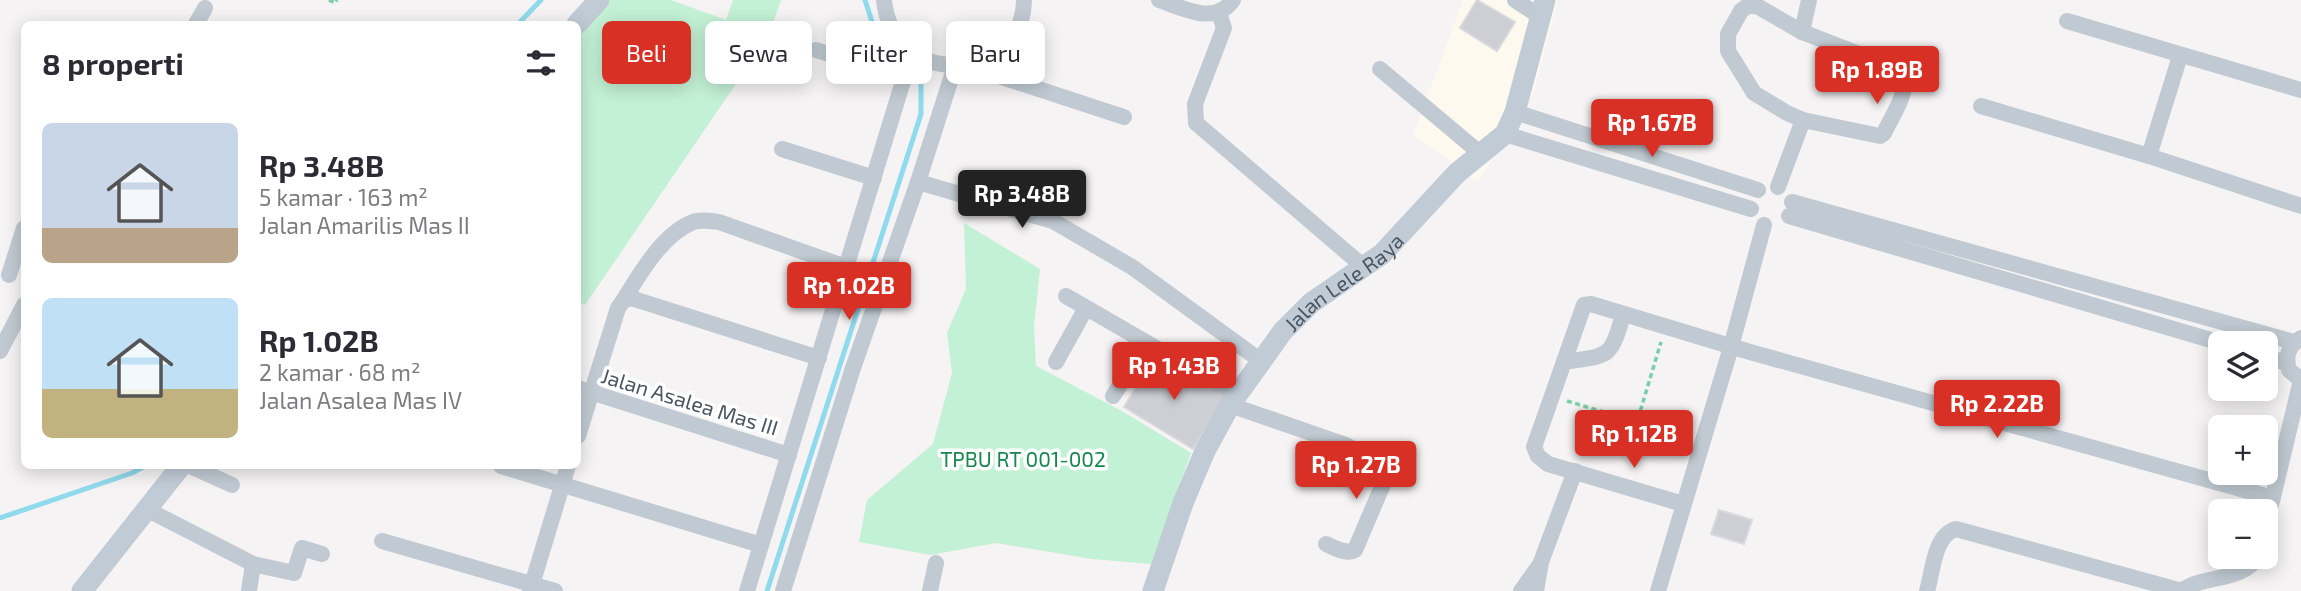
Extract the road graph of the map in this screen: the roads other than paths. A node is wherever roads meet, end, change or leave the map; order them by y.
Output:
1 (599, 0) edge
2 (884, 0) edge
3 (1024, 0) edge
4 (1159, 0) edge
5 (1233, 0) edge
6 (1515, 0) edge
7 (1810, 0) edge
8 (205, 8) dead end
9 (1543, 8) edge
10 (1219, 13) junction
11 (198, 21) edge
12 (580, 21) edge
13 (889, 21) edge
14 (1020, 21) edge
15 (2067, 21) dead end
16 (1802, 32) junction
17 (816, 50) dead end
18 (826, 52) edge
19 (2180, 56) junction
20 (1380, 69) dead end
21 (903, 84) edge
22 (953, 84) edge
23 (1018, 84) edge
24 (2301, 90) edge
25 (1981, 106) dead end
26 (1515, 112) junction
27 (1124, 117) dead end
28 (1803, 120) junction
29 (1505, 134) junction
30 (782, 149) dead end
31 (1480, 154) junction
32 (2149, 156) junction
33 (874, 178) junction
34 (918, 182) junction
35 (1778, 187) junction
36 (1758, 190) junction
37 (2301, 206) edge
38 (1751, 209) junction
39 (1790, 209) junction
40 (1764, 225) junction
41 (21, 235) edge
42 (846, 267) junction
43 (1365, 268) junction
44 (5, 272) edge
45 (21, 281) edge
46 (1066, 296) dead end
47 (623, 301) junction
48 (1086, 308) junction
49 (21, 311) edge
50 (1622, 314) junction
51 (2208, 339) edge
52 (2298, 340) edge
53 (1147, 343) junction
54 (1731, 347) junction
55 (0, 351) edge
56 (819, 358) junction
57 (2278, 360) edge
58 (1261, 361) junction
59 (1056, 362) dead end
60 (1564, 362) junction
61 (2287, 363) junction
62 (584, 390) edge
63 (1113, 396) dead end
64 (1234, 400) junction
65 (581, 413) edge
66 (789, 454) junction
67 (1390, 468) junction
68 (179, 469) edge
69 (197, 469) edge
70 (511, 469) edge
71 (567, 469) edge
72 (1574, 471) junction
73 (1408, 477) dead end
74 (563, 484) junction
75 (232, 485) dead end
76 (2273, 498) joint
77 (1683, 505) junction
78 (148, 510) junction
79 (382, 541) dead end
80 (1326, 544) dead end
81 (761, 545) junction
82 (322, 554) dead end
83 (1541, 562) junction
84 (936, 563) dead end
85 (253, 564) junction
86 (2249, 569) edge
87 (531, 587) edge
88 (82, 591) edge
89 (249, 591) edge
90 (555, 591) edge
91 (747, 591) edge
92 (783, 591) edge
93 (930, 591) edge
94 (1153, 591) edge
95 (1521, 591) edge
96 (1536, 591) edge
97 (1658, 591) edge
98 (1927, 591) edge
99 (2182, 591) edge

1 - 12 street
2 - 13 street
3 - 14 street
4 - 10 street
5 - 10 street
6 - 9 street
7 - 16 street
8 - 11 street
9 - 26 street, Jalan Lele Raya
10 - 43 street
15 - 19 street
16 - 28 street
16 - 28 street
17 - 18 street
19 - 24 street
19 - 32 street
20 - 31 street
21 - 33 street
22 - 34 street
23 - 27 street
25 - 32 street
26 - 29 street, Jalan Lele Raya
26 - 36 street
28 - 35 street
29 - 31 street, Jalan Lele Raya
29 - 38 street
30 - 33 street
31 - 43 street, Jalan Lele Raya
32 - 37 street
33 - 42 street
34 - 58 street
34 - 92 street
35 - 36 street
35 - 39 street
36 - 38 street
38 - 40 street
39 - 40 street
39 - 51 street
39 - 52 street
40 - 54 street
41 - 44 street
42 - 47 street
42 - 56 street
43 - 58 street, Jalan Lele Raya
44 - 45 street
46 - 48 street
47 - 56 street
47 - 62 street
48 - 53 street
48 - 59 street
49 - 55 street
50 - 54 street
50 - 60 street
50 - 60 street
52 - 61 street
53 - 63 street
53 - 64 street
54 - 76 street
54 - 77 street
56 - 66 street
57 - 61 street
58 - 64 street, Jalan Lele Raya
60 - 72 street
61 - 76 street
62 - 65 street
62 - 66 street, Jalan Asalea Mas III
64 - 67 street
64 - 94 street, Jalan Lele Raya
66 - 81 street
67 - 73 street
67 - 80 street
68 - 78 street
69 - 75 street
70 - 74 street
71 - 74 street
72 - 77 street
72 - 83 street
74 - 81 street
74 - 87 street
77 - 97 street
78 - 85 street
78 - 88 street
79 - 87 street
81 - 91 street
82 - 85 street
83 - 95 street
83 - 96 street
84 - 93 street
85 - 89 street
86 - 99 street
87 - 90 street
98 - 99 street

